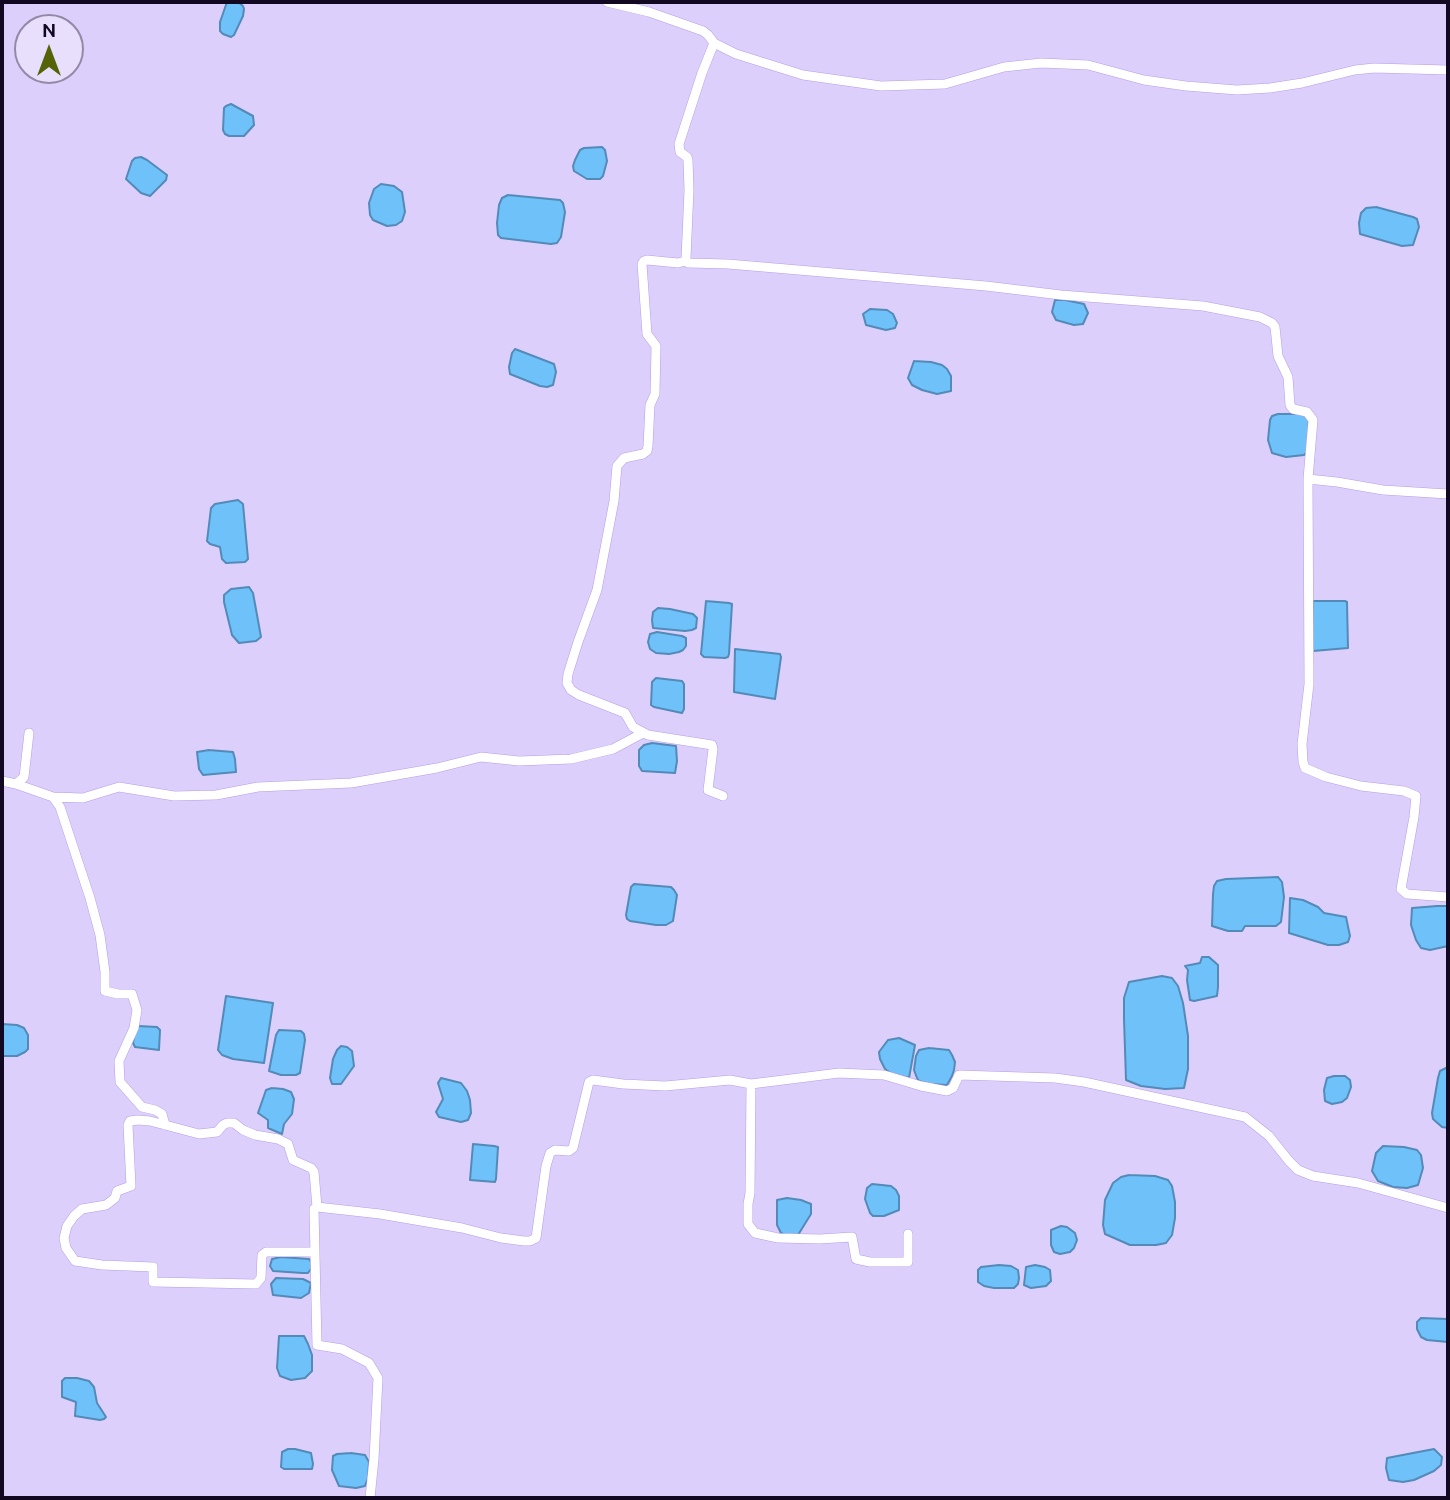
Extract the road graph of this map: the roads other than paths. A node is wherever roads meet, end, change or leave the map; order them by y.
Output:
1 (607, 2) edge
2 (714, 43) junction
3 (1448, 71) edge
4 (685, 261) junction
5 (1308, 479) junction
6 (1448, 494) edge
7 (29, 733) dead end
8 (643, 733) junction
9 (2, 782) edge
10 (16, 783) junction
11 (723, 796) dead end
12 (53, 797) junction
13 (1448, 897) edge
14 (751, 1084) junction
15 (165, 1125) junction
16 (317, 1207) junction
17 (1448, 1208) edge
18 (908, 1234) dead end
19 (315, 1252) junction
20 (370, 1498) edge

1 - 2 street
2 - 3 street
2 - 4 street
4 - 5 street
4 - 8 street
5 - 6 street
5 - 13 street
7 - 10 street
8 - 11 street
8 - 12 street
9 - 10 street
10 - 12 street
12 - 15 street
14 - 16 street
14 - 17 street
14 - 18 street
15 - 16 street
15 - 19 street
16 - 19 street
19 - 20 street

